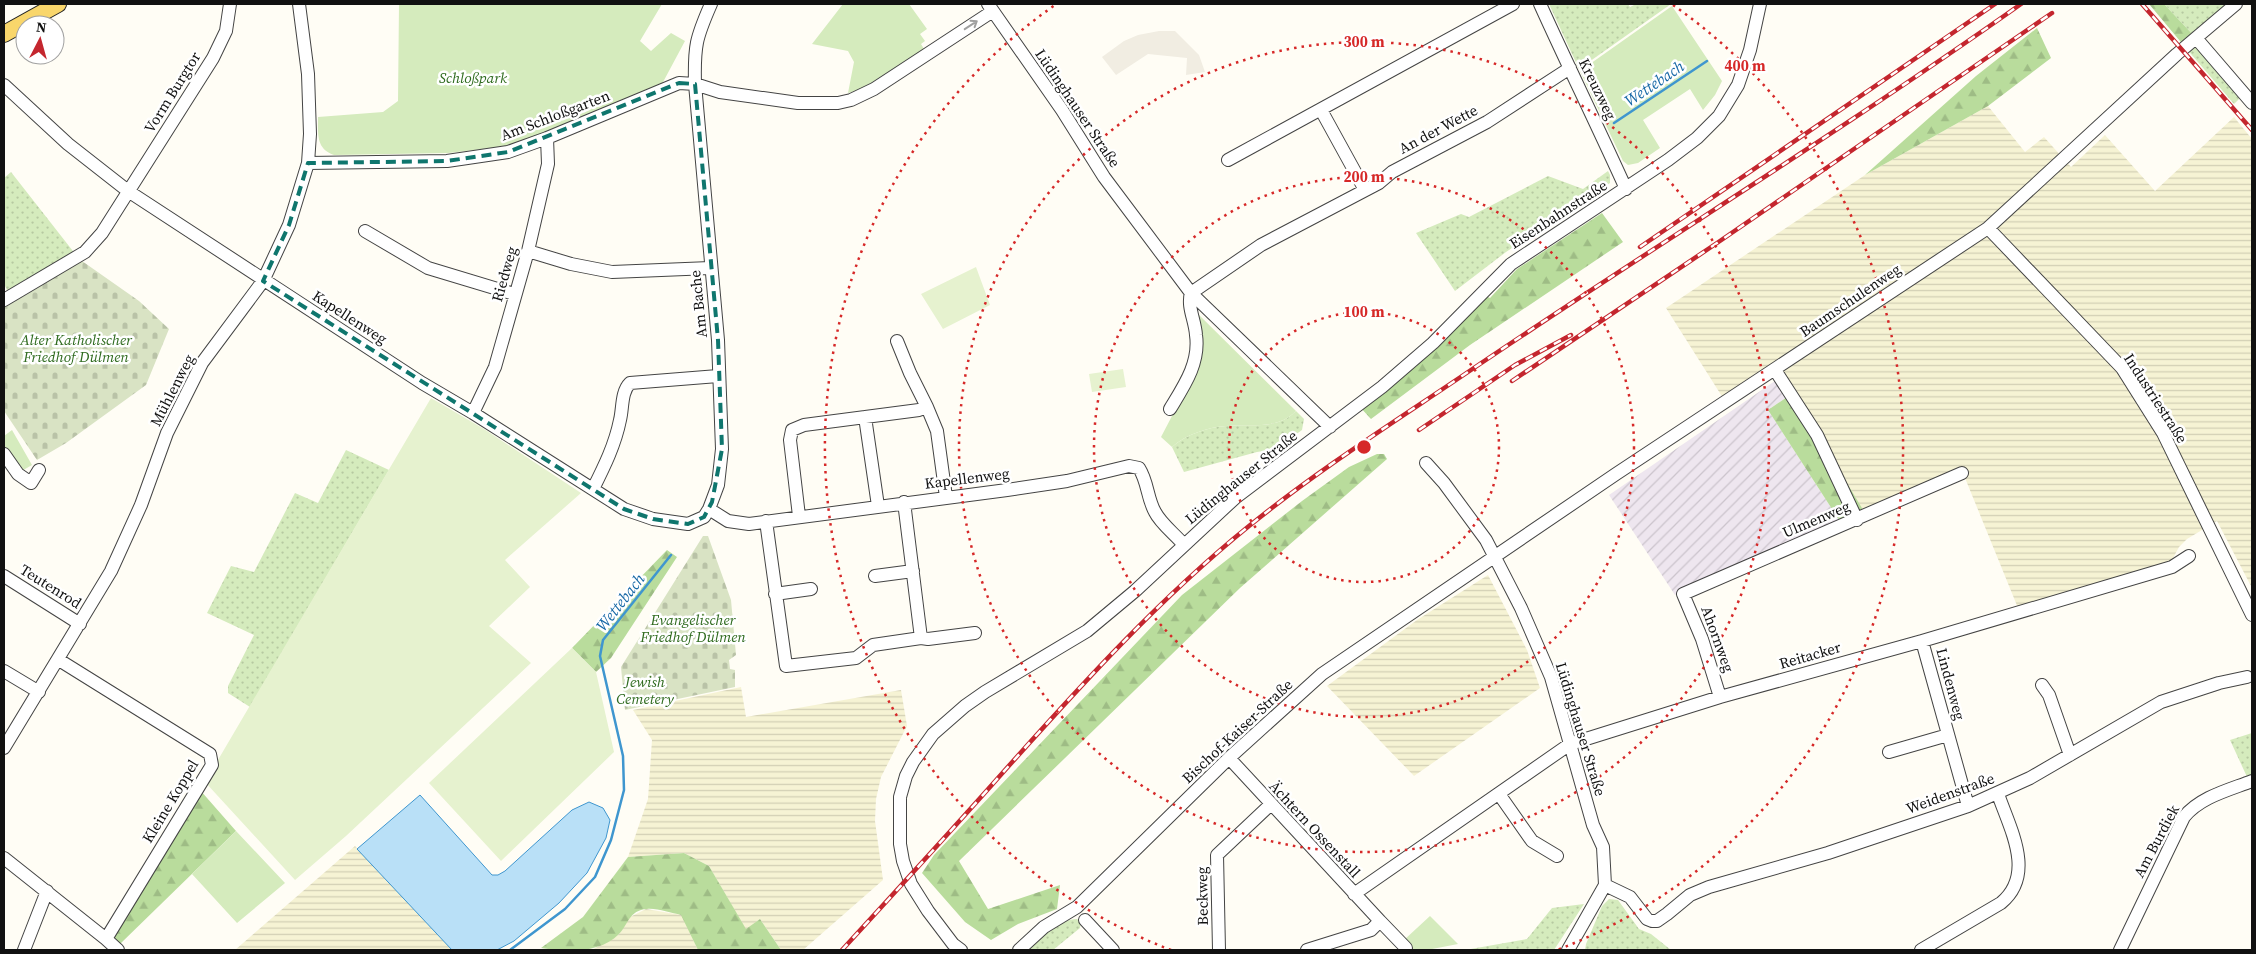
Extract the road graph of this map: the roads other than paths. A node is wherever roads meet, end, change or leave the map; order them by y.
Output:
1 (58, 4) edge
2 (230, 4) edge
3 (299, 4) edge
4 (711, 4) edge
5 (1513, 4) edge
6 (1540, 4) edge
7 (1760, 4) edge
8 (2236, 4) edge
9 (990, 8) edge
10 (4, 34) edge
11 (2196, 38) junction
12 (1570, 68) junction
13 (695, 84) junction
14 (4, 85) edge
15 (2252, 103) edge
16 (1321, 110) junction
17 (547, 138) junction
18 (1228, 160) dead end
19 (308, 163) junction
20 (1626, 189) junction
21 (1365, 190) junction
22 (128, 191) junction
23 (1988, 228) junction
24 (365, 231) dead end
25 (528, 251) junction
26 (710, 268) junction
27 (263, 281) junction
28 (1191, 293) junction
29 (514, 294) junction
30 (4, 300) edge
31 (897, 341) dead end
32 (1775, 370) junction
33 (718, 376) junction
34 (927, 407) junction
35 (1170, 409) dead end
36 (473, 413) junction
37 (865, 417) junction
38 (1330, 427) junction
39 (4, 454) edge
40 (1426, 463) dead end
41 (39, 470) dead end
42 (1962, 473) dead end
43 (593, 489) junction
44 (946, 497) junction
45 (904, 502) junction
46 (878, 506) junction
47 (707, 513) junction
48 (799, 516) junction
49 (1857, 520) junction
50 (766, 521) junction
51 (1184, 544) junction
52 (1496, 556) junction
53 (2189, 556) dead end
54 (913, 571) junction
55 (4, 576) edge
56 (875, 576) dead end
57 (811, 589) dead end
58 (775, 594) junction
59 (1682, 594) joint
60 (2252, 615) edge
61 (80, 624) junction
62 (976, 633) dead end
63 (921, 638) junction
64 (1922, 641) junction
65 (58, 660) junction
66 (4, 671) edge
67 (2247, 677) dead end
68 (2042, 685) dead end
69 (39, 692) junction
70 (1720, 697) junction
71 (1948, 735) junction
72 (1570, 744) junction
73 (4, 748) edge
74 (1889, 752) dead end
75 (2070, 755) junction
76 (1229, 758) junction
77 (2252, 781) edge
78 (1499, 794) junction
79 (1998, 794) junction
80 (1270, 805) junction
81 (1968, 806) junction
82 (1557, 856) dead end
83 (4, 858) edge
84 (1605, 884) junction
85 (47, 891) junction
86 (1354, 894) junction
87 (1084, 920) dead end
88 (1380, 921) junction
89 (106, 939) junction
90 (1406, 948) dead end
91 (24, 950) edge
92 (118, 950) edge
93 (961, 950) edge
94 (1019, 950) edge
95 (1112, 950) edge
96 (1219, 950) edge
97 (1307, 950) edge
98 (1568, 950) edge
99 (1921, 950) edge
100 (2120, 950) edge

1 - 10 main road
2 - 22 street, Vorm Burgtor
3 - 19 street, Mühlenweg
4 - 13 street
5 - 16 street
6 - 12 street, Kreuzweg
7 - 20 street, Eisenbahnstraße
8 - 11 street, Baumschulenweg
13 -> 9 street
9 - 28 street, Lüdinghauser Straße
11 - 15 street
11 - 23 street, Baumschulenweg
12 - 20 street, Kreuzweg
12 - 21 street, An der Wette
13 - 17 street, Am Schloßgarten
13 - 26 street, Am Bache
14 - 22 street, Kapellenweg
16 - 18 street
16 - 21 street
17 - 19 street, Am Schloßgarten
17 - 25 street, Riedweg
19 - 27 street, Mühlenweg
20 - 38 street, Eisenbahnstraße
21 - 28 street, An der Wette
22 - 27 street, Kapellenweg
22 - 30 street, Vorm Burgtor
23 - 32 street, Baumschulenweg
23 - 60 street, Industriestraße
24 - 29 street
25 - 26 street
25 - 29 street, Riedweg
26 - 33 street, Am Bache
27 - 36 street, Kapellenweg
27 - 61 street, Mühlenweg
28 - 35 street
28 - 38 street, Lüdinghauser Straße
29 - 36 street, Riedweg
31 - 34 street
32 - 49 street
32 - 52 street, Baumschulenweg
33 - 43 street
33 - 47 street, Am Bache
34 - 37 street
34 - 44 street
36 - 43 street, Kapellenweg
37 - 46 street
37 - 48 street
38 - 51 street, Lüdinghauser Straße
39 - 41 street
40 - 52 street, Lüdinghauser Straße
42 - 49 street, Ulmenweg
43 - 47 street, Kapellenweg
44 - 45 street, Kapellenweg
44 - 51 street, Kapellenweg
45 - 46 street, Kapellenweg
45 - 54 street
46 - 48 street, Kapellenweg
47 - 50 street, Kapellenweg
48 - 50 street, Kapellenweg
49 - 59 street, Ulmenweg
50 - 58 street
51 - 93 street, Lüdinghauser Straße
52 - 72 street, Lüdinghauser Straße
52 - 76 street, Bischof-Kaiser-Straße
53 - 64 street, Reitacker
54 - 56 street
54 - 63 street
55 - 61 street, Teutenrod
57 - 58 street
58 - 63 street
59 - 70 street, Ahornweg
61 - 65 street, Mühlenweg
62 - 63 street
64 - 70 street, Reitacker
64 - 71 street, Lindenweg
65 - 69 street, Mühlenweg
65 - 89 street, Kleine Koppel
66 - 69 street
67 - 75 street, Weidenstraße
68 - 75 street
69 - 73 street, Mühlenweg
70 - 72 street, Reitacker
71 - 74 street, Lindenweg
71 - 81 street, Lindenweg
72 - 78 street, Reitacker
72 - 84 street, Lüdinghauser Straße
75 - 79 street, Weidenstraße
76 - 80 street, Ächtern Ossenstall
76 - 94 street, Bischof-Kaiser-Straße
77 - 100 street, Am Burdiek
78 - 82 street
78 - 86 street, Reitacker
79 - 81 street, Weidenstraße
79 - 99 street
80 - 86 street, Ächtern Ossenstall
80 - 96 street, Beckweg
81 - 84 street, Weidenstraße
83 - 85 street
84 - 98 street
85 - 89 street
85 - 91 street
86 - 88 street, Ächtern Ossenstall
87 - 95 street
88 - 90 street, Ächtern Ossenstall
88 - 97 street
89 - 92 street

